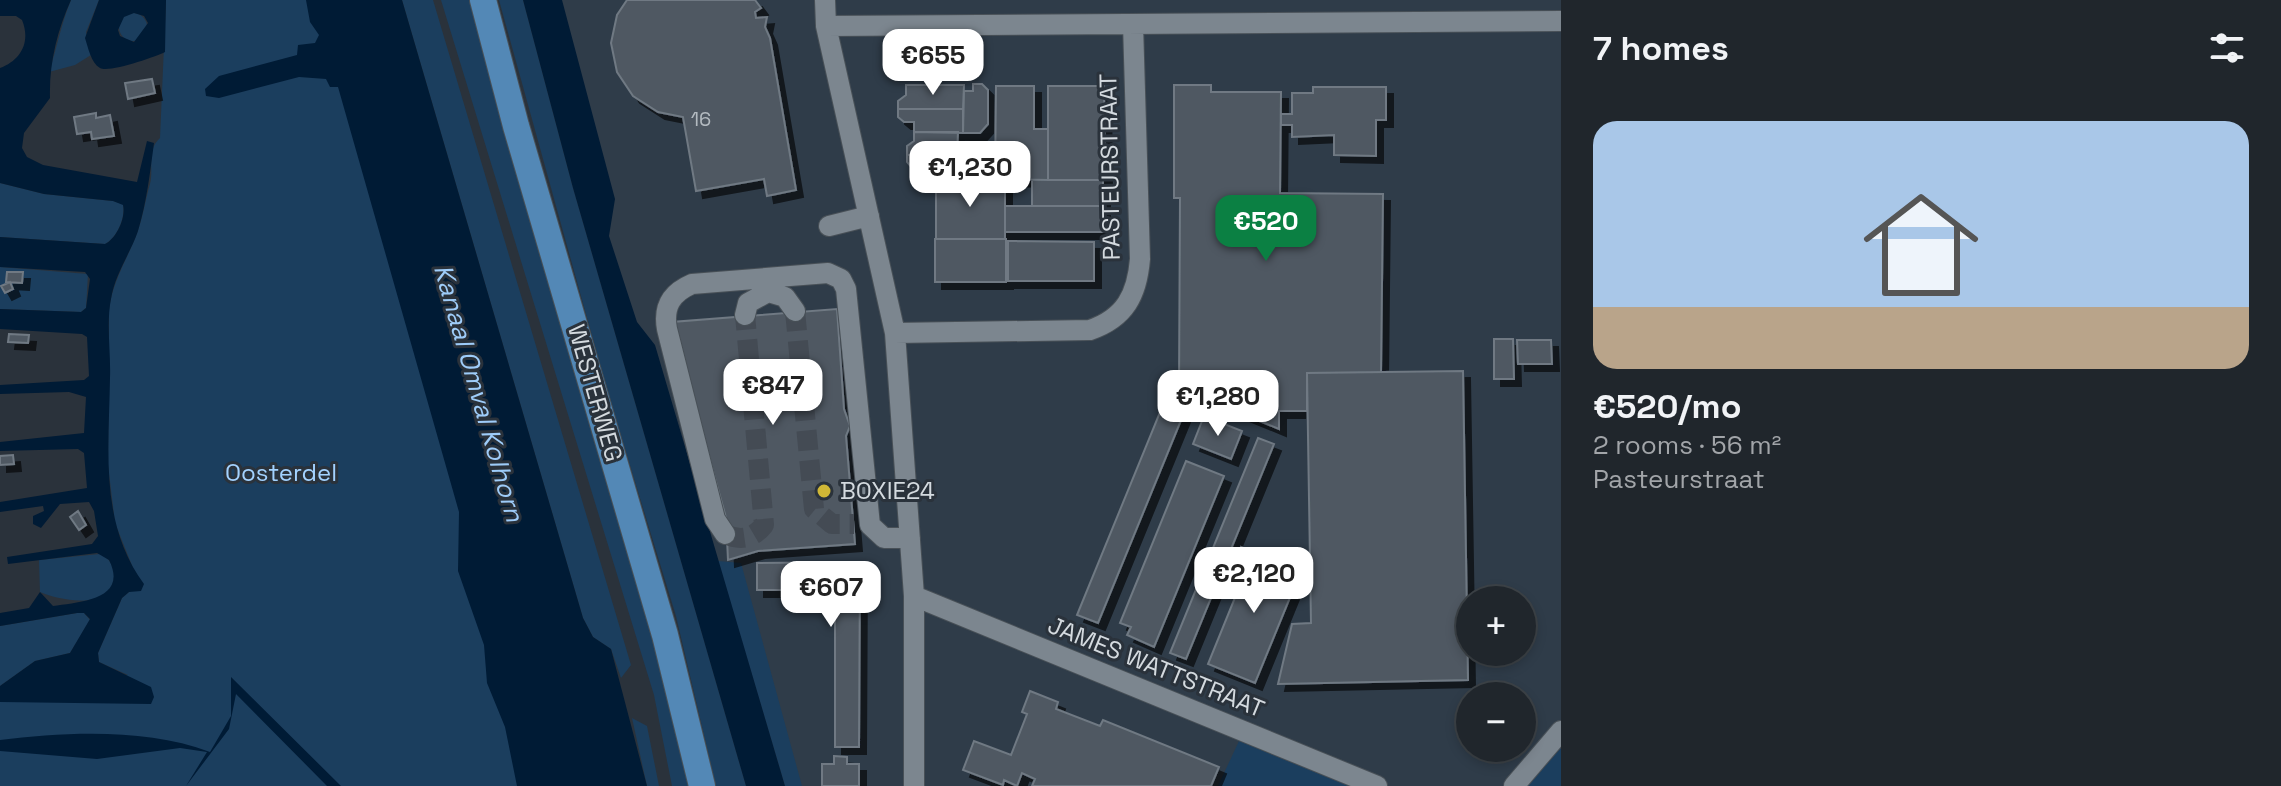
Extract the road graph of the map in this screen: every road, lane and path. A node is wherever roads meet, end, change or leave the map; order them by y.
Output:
1 (483, 0) edge
2 (825, 0) edge
3 (1561, 21) edge
4 (1133, 24) junction
5 (826, 26) junction
6 (869, 216) junction
7 (829, 226) dead end
8 (795, 311) dead end
9 (745, 315) dead end
10 (895, 333) junction
11 (725, 534) dead end
12 (910, 538) junction
13 (914, 596) junction
14 (1561, 731) edge
15 (702, 786) edge
16 (914, 786) edge
17 (1377, 786) edge
18 (1514, 786) edge

1 - 15 main road, WESTERWEG
2 - 5 street
3 - 4 street
4 - 5 street
4 - 10 street, PASTEURSTRAAT
5 - 6 street
6 - 7 street
6 - 10 street
8 - 9 street
10 - 12 street
11 - 12 street
12 - 13 street
13 - 16 street
13 - 17 street, JAMES WATTSTRAAT
14 - 18 street

